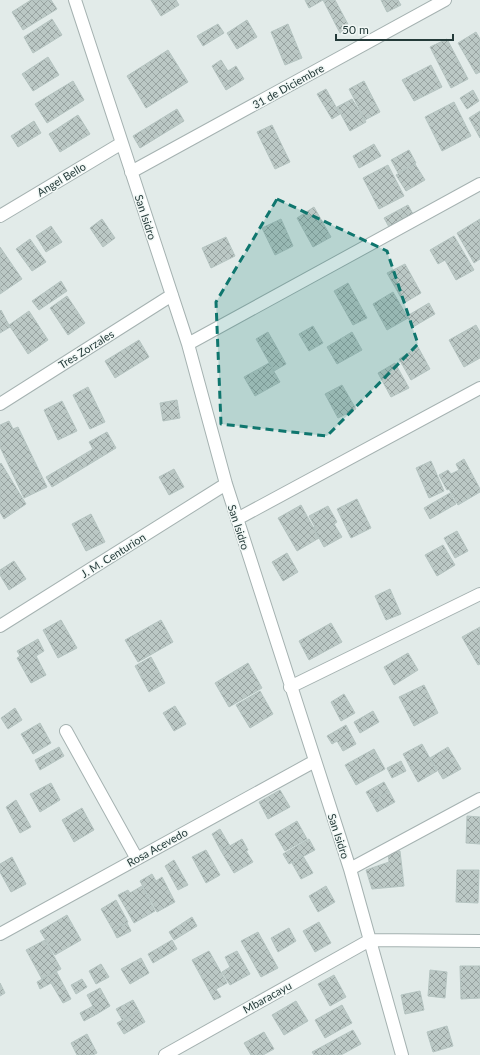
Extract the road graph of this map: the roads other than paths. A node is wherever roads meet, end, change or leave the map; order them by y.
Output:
1 (76, 0) edge
2 (445, 0) edge
3 (122, 143) junction
4 (131, 172) junction
5 (480, 184) edge
6 (0, 216) edge
7 (172, 295) junction
8 (188, 344) junction
9 (480, 388) edge
10 (0, 404) edge
11 (226, 484) junction
12 (237, 519) junction
13 (480, 594) edge
14 (0, 626) edge
15 (290, 686) junction
16 (66, 731) dead end
17 (315, 761) junction
18 (480, 799) edge
19 (137, 859) junction
20 (350, 869) junction
21 (0, 934) edge
22 (370, 940) junction
23 (480, 941) edge
24 (165, 1055) edge
25 (402, 1055) edge

1 - 3 street, San Isidro
2 - 4 street, 31 de Diciembre
3 - 4 street, San Isidro
3 - 6 street, Angel Bello
4 - 7 street, San Isidro
5 - 8 street
7 - 8 street, San Isidro
7 - 10 street, Tres Zorzales
8 - 11 street, San Isidro
9 - 12 street
11 - 12 street, San Isidro
11 - 14 street, J. M. Centurion
12 - 15 street, San Isidro
13 - 15 street
15 - 17 street, San Isidro
16 - 19 street
17 - 19 street, Rosa Acevedo
17 - 20 street, San Isidro
18 - 20 street
19 - 21 street, Rosa Acevedo
20 - 22 street, San Isidro
22 - 23 street
22 - 24 street, Mbaracayu
22 - 25 street, San Isidro

